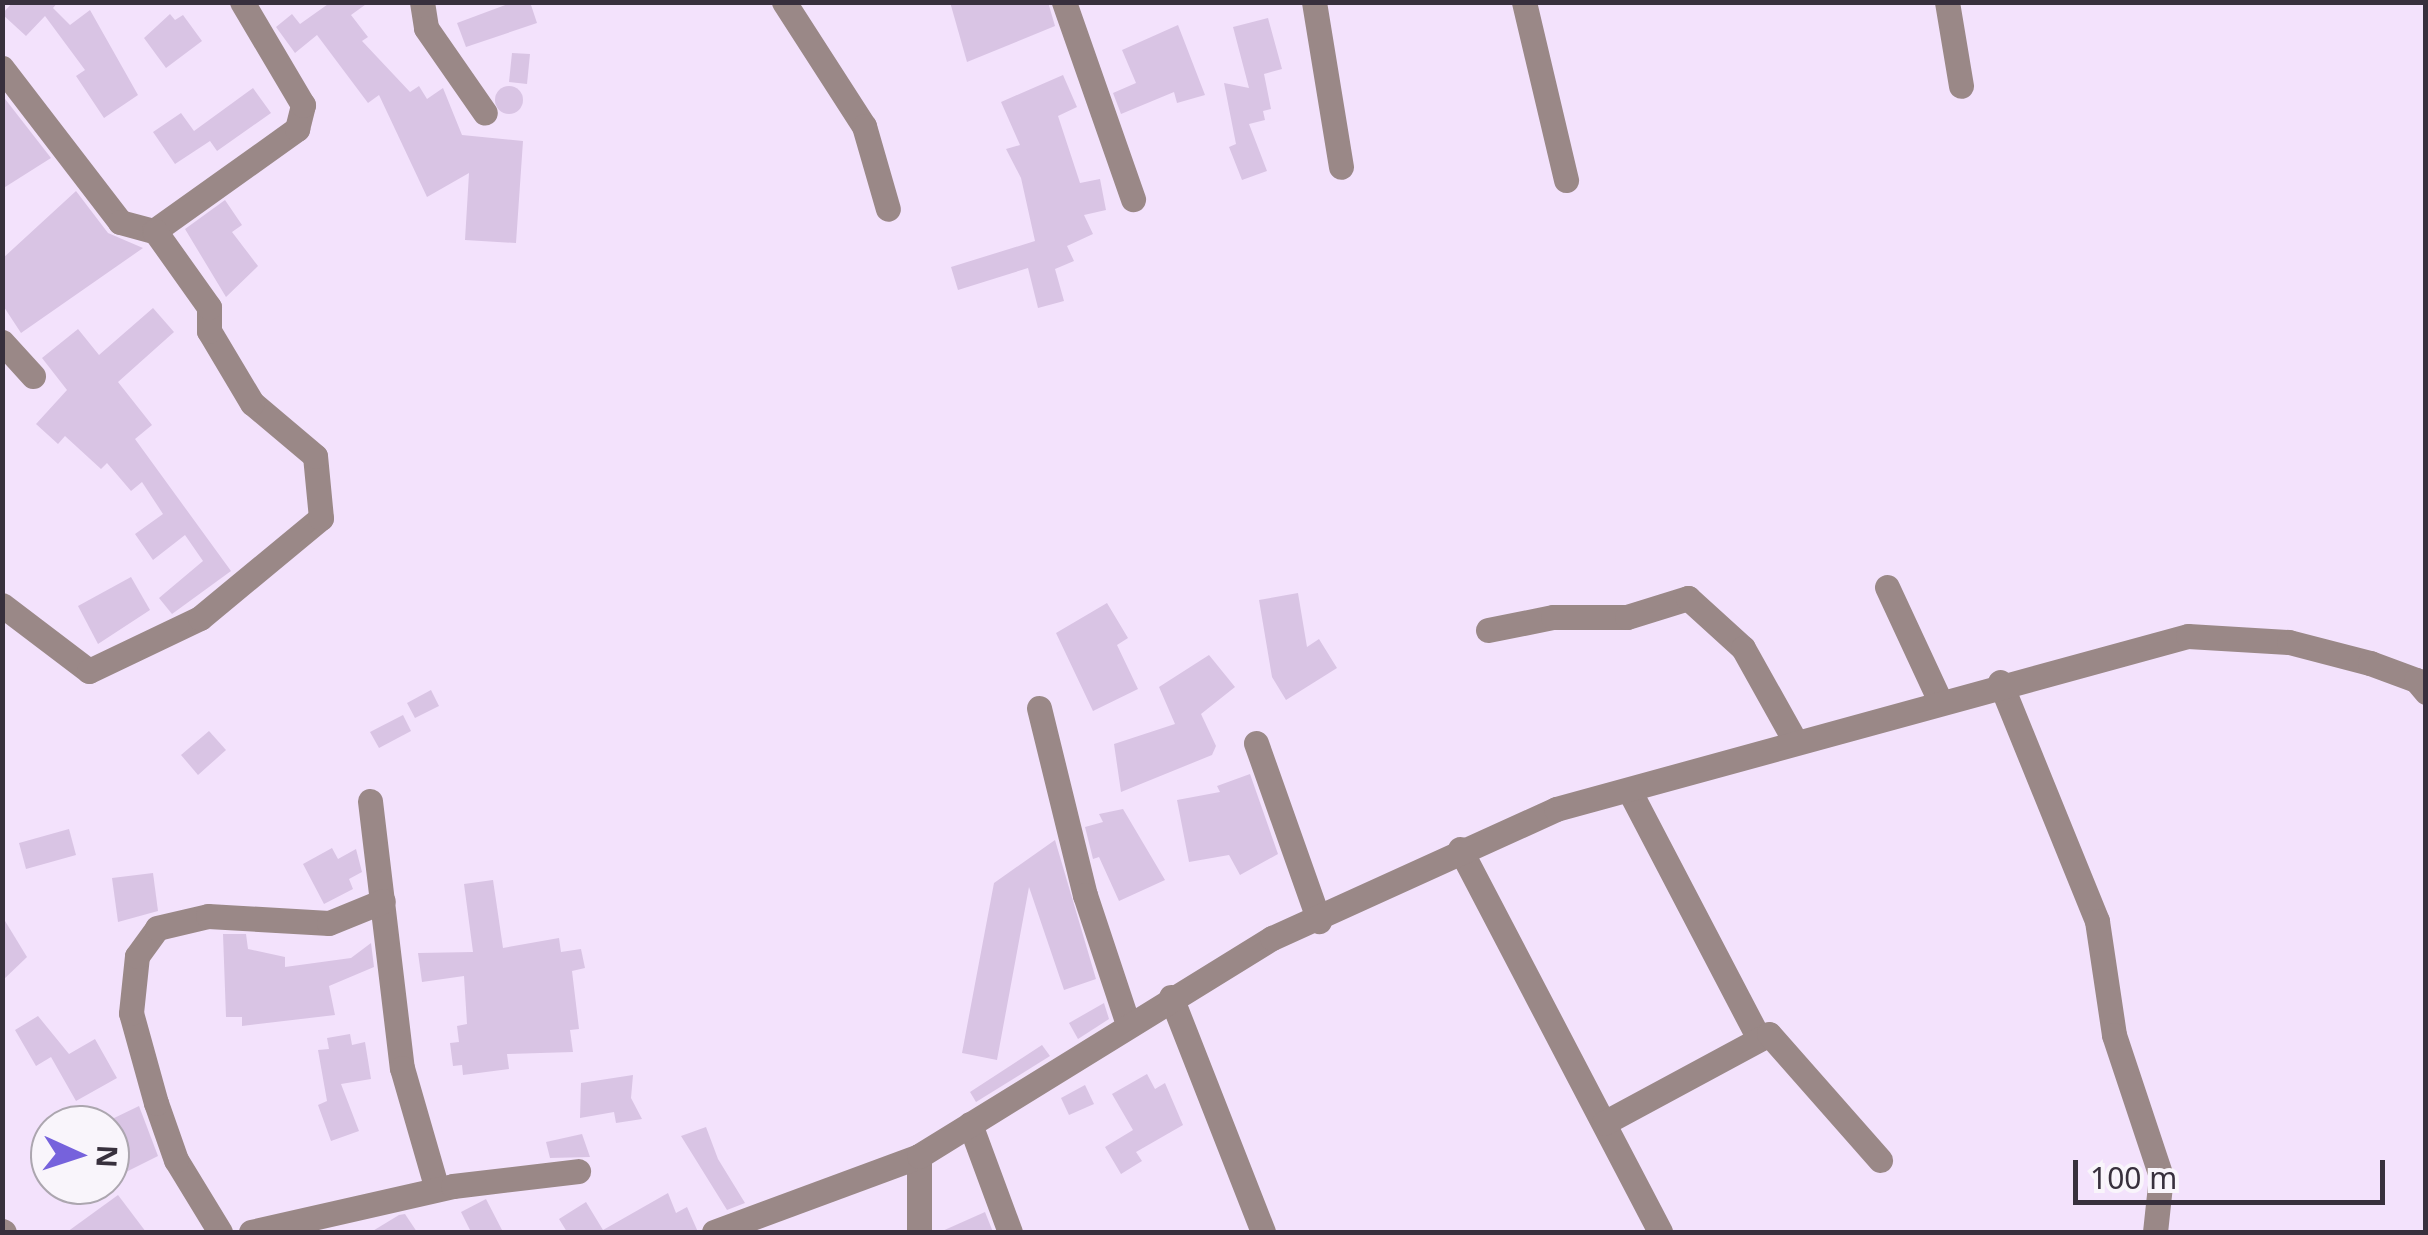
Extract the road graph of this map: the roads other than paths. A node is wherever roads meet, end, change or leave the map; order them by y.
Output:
1 (242, 2) edge
2 (422, 2) edge
3 (784, 2) edge
4 (1064, 2) edge
5 (1314, 2) edge
6 (1524, 2) edge
7 (1947, 2) edge
8 (2, 68) edge
9 (1961, 86) dead end
10 (485, 113) dead end
11 (1342, 167) dead end
12 (1566, 180) dead end
13 (1133, 199) dead end
14 (888, 209) dead end
15 (155, 231) junction
16 (2, 342) edge
17 (33, 376) dead end
18 (1886, 587) dead end
19 (2, 605) edge
20 (1488, 630) dead end
21 (2000, 682) junction
22 (2426, 692) edge
23 (1939, 700) junction
24 (1039, 708) dead end
25 (1795, 740) junction
26 (1256, 742) dead end
27 (1629, 790) junction
28 (370, 801) dead end
29 (1460, 850) junction
30 (383, 901) junction
31 (1318, 920) junction
32 (1171, 997) junction
33 (1128, 1024) junction
34 (1759, 1039) junction
35 (1604, 1123) junction
36 (970, 1124) junction
37 (919, 1156) junction
38 (1880, 1160) dead end
39 (578, 1170) dead end
40 (437, 1189) junction
41 (727, 1229) edge
42 (220, 1232) edge
43 (251, 1232) edge
44 (919, 1232) edge
45 (1010, 1232) edge
46 (1263, 1232) edge
47 (1660, 1232) edge
48 (2155, 1232) edge

1 - 15 street
2 - 10 street
3 - 14 street
4 - 13 street
5 - 11 street
6 - 12 street
7 - 9 street
8 - 15 street
15 - 19 street
16 - 17 street
18 - 23 street
20 - 25 street
21 - 22 street
21 - 23 street
21 - 48 street
23 - 25 street
24 - 33 street
25 - 27 street
26 - 31 street
27 - 29 street
27 - 34 street
28 - 30 street
29 - 31 street
29 - 35 street
30 - 40 street
30 - 42 street
31 - 32 street
32 - 33 street
32 - 46 street
33 - 36 street
34 - 35 street
34 - 38 street
35 - 47 street
36 - 37 street
36 - 45 street
37 - 41 street
37 - 44 street
39 - 40 street
40 - 43 street

